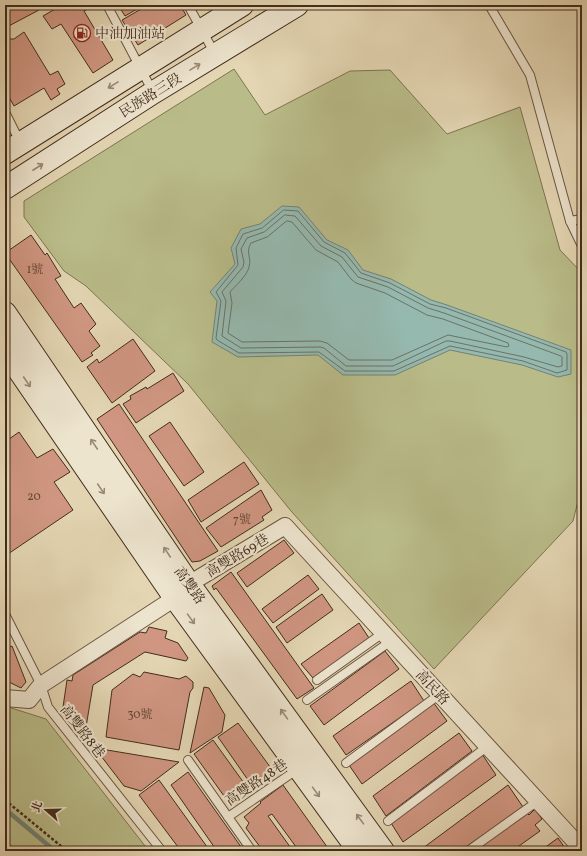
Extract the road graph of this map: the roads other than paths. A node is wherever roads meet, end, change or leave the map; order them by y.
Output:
1 (107, 5) edge
2 (188, 5) edge
3 (242, 5) edge
4 (297, 5) edge
5 (489, 5) edge
6 (202, 30) junction
7 (216, 55) junction
8 (141, 67) junction
9 (154, 92) junction
10 (5, 112) edge
11 (13, 148) edge
12 (5, 188) edge
13 (582, 218) edge
14 (570, 221) junction
15 (582, 246) edge
16 (5, 312) edge
17 (13, 351) edge
18 (582, 470) edge
19 (582, 493) edge
20 (285, 526) joint
21 (182, 591) junction
22 (5, 614) edge
23 (387, 637) junction
24 (317, 680) dead end
25 (41, 685) junction
26 (440, 694) junction
27 (5, 698) edge
28 (307, 700) dead end
29 (488, 746) junction
30 (188, 760) dead end
31 (346, 763) dead end
32 (299, 768) junction
33 (538, 801) junction
34 (228, 817) junction
35 (388, 821) dead end
36 (582, 849) edge
37 (162, 851) edge
38 (252, 851) edge
39 (359, 851) edge
40 (383, 851) edge
41 (468, 851) edge

1 - 8 lane
2 - 6 lane
3 - 6 street, 民族路三段
4 - 7 street, 民族路三段
5 - 14 lane
6 - 7 lane
6 - 8 street, 民族路三段
9 -> 7 street, 民族路三段
8 - 9 lane
8 -> 11 street, 民族路三段
12 -> 9 street, 民族路三段
10 - 11 lane
13 - 14 lane
14 - 15 lane
16 - 17 street, 高雙路
17 - 21 street, 高雙路
18 - 19 lane
20 - 21 street, 高雙路69巷
20 - 23 street, 高民路
21 - 25 street, 高雙路69巷
21 -> 32 street, 高雙路
40 -> 21 street, 高雙路
22 - 25 lane, 高雙路8巷
23 - 24 lane
23 - 26 street, 高民路
23 - 28 lane
25 - 27 street, 高雙路69巷
25 - 37 lane, 高雙路8巷
26 - 29 street, 高民路
26 - 31 lane
29 - 33 street, 高民路
29 - 35 lane
30 - 34 lane, 高雙路48巷
32 - 34 lane, 高雙路48巷
32 -> 39 street, 高雙路
33 - 36 street, 高民路
33 - 41 lane
34 - 38 lane, 高雙路48巷

